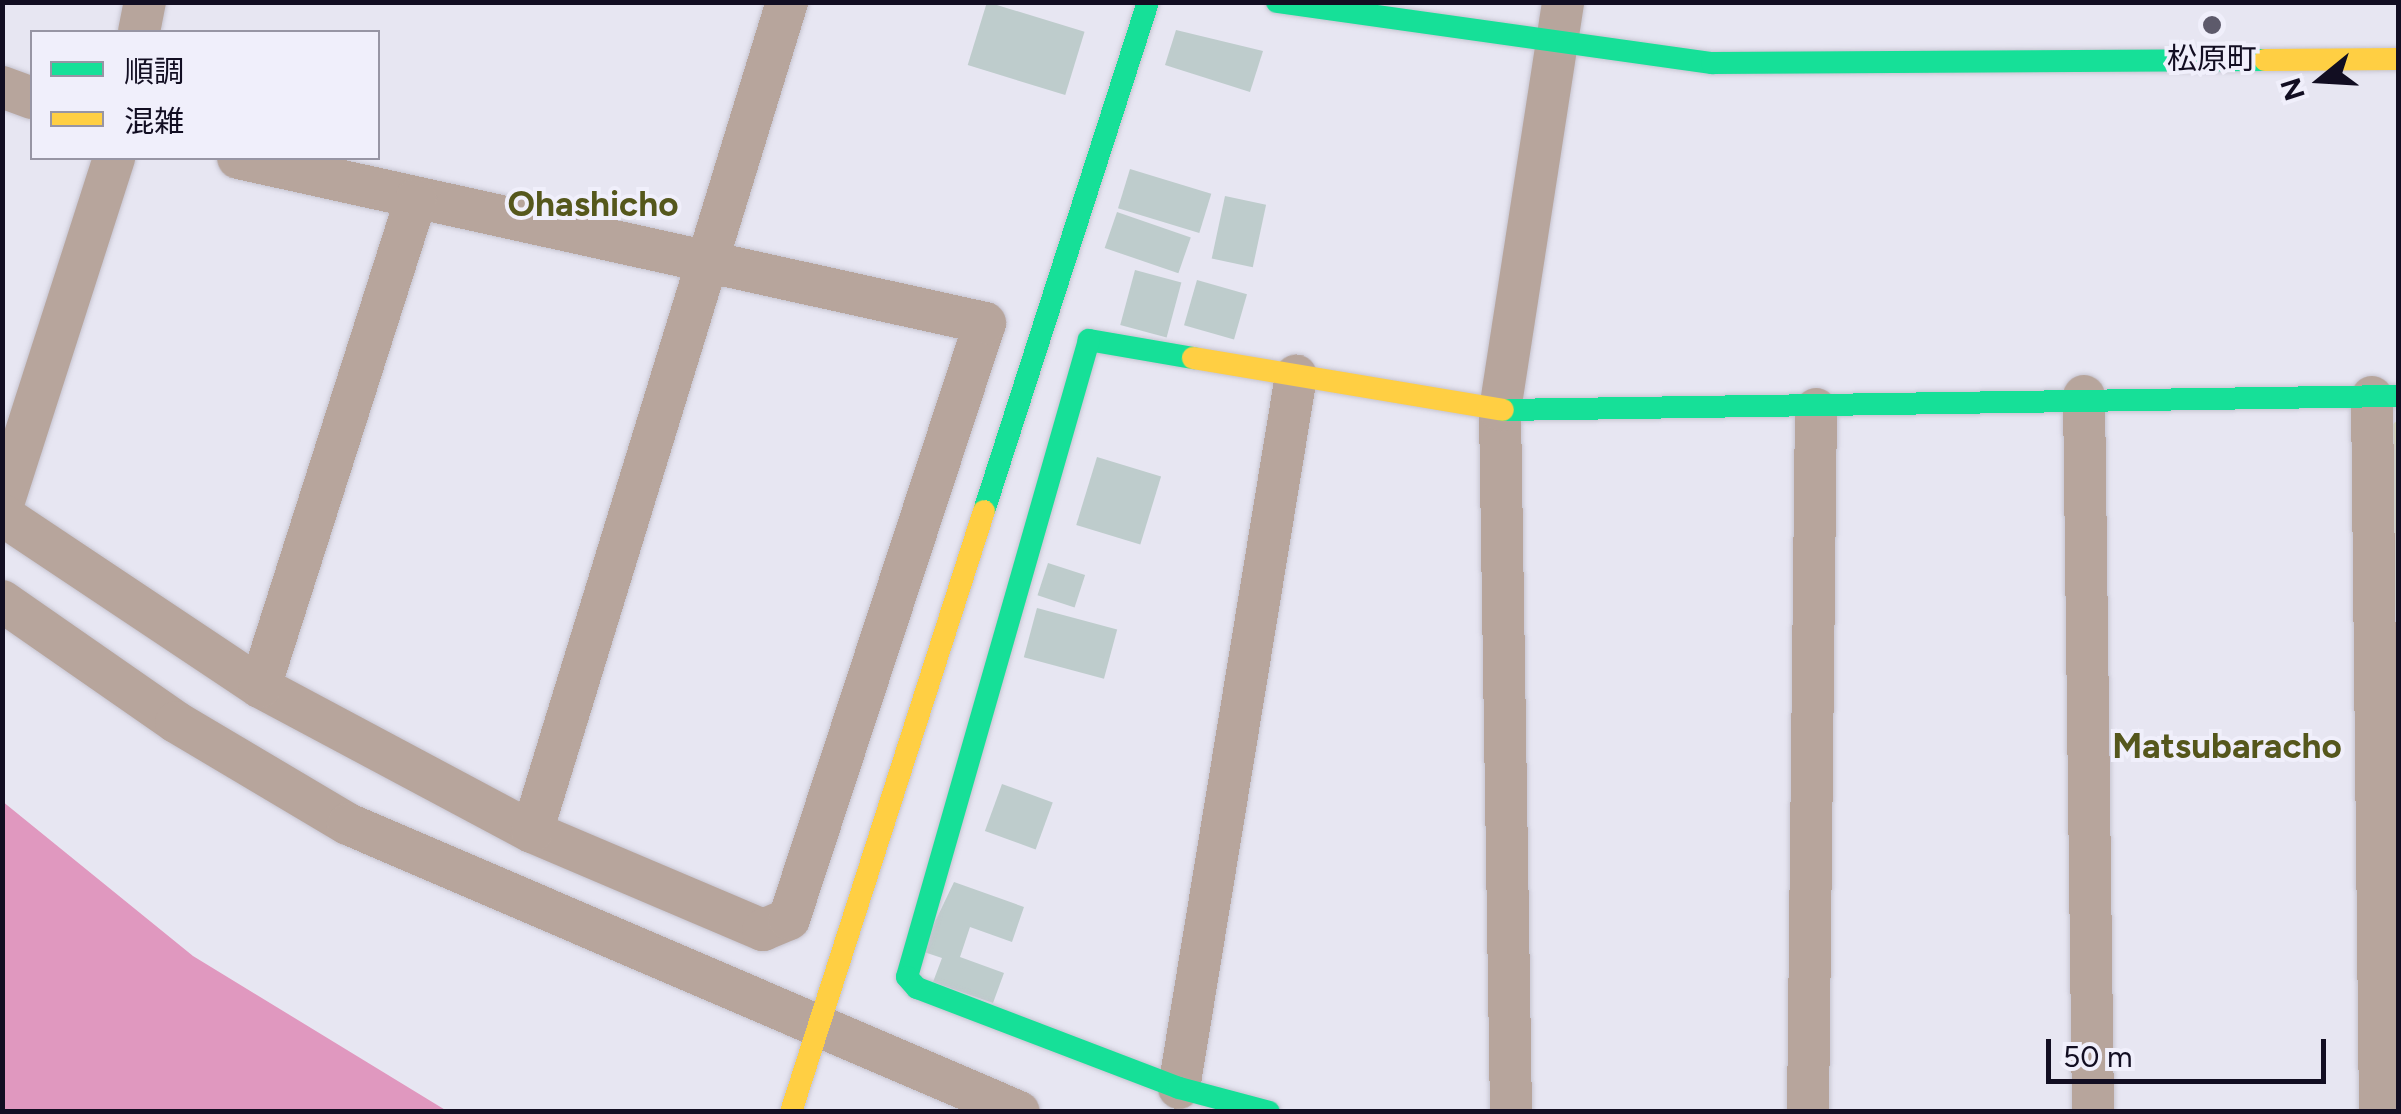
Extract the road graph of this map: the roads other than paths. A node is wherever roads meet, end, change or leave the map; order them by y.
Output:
1 (144, 2) edge
2 (786, 2) edge
3 (1148, 2) edge
4 (1276, 2) edge
5 (1563, 2) edge
6 (139, 30) edge
7 (1556, 45) junction
8 (2398, 59) edge
9 (2, 87) edge
10 (30, 97) edge
11 (113, 160) edge
12 (247, 160) edge
13 (416, 199) junction
14 (710, 262) junction
15 (1296, 376) junction
16 (2084, 396) junction
17 (2385, 396) edge
18 (1816, 409) junction
19 (1500, 410) junction
20 (2, 507) edge
21 (2, 515) edge
22 (2, 601) edge
23 (260, 686) junction
24 (532, 832) junction
25 (816, 1034) junction
26 (1179, 1088) junction
27 (792, 1112) edge
28 (1019, 1112) edge
29 (1270, 1112) edge
30 (1511, 1112) edge
31 (1808, 1112) edge
32 (2093, 1112) edge
33 (2380, 1112) edge

1 - 6 street
2 - 14 street
3 - 25 street
4 - 7 street
5 - 7 street
7 - 8 street
7 - 19 street
9 - 10 street
11 - 20 street
12 - 13 street
13 - 14 street
13 - 23 street
14 - 24 street
14 - 24 street
15 - 19 street
15 - 26 street
15 - 26 street
16 - 17 street
16 - 18 street
16 - 32 street
17 - 33 street
18 - 19 street
18 - 31 street
19 - 30 street
21 - 23 street
22 - 25 street
23 - 24 street
25 - 27 street
25 - 28 street
26 - 29 street

